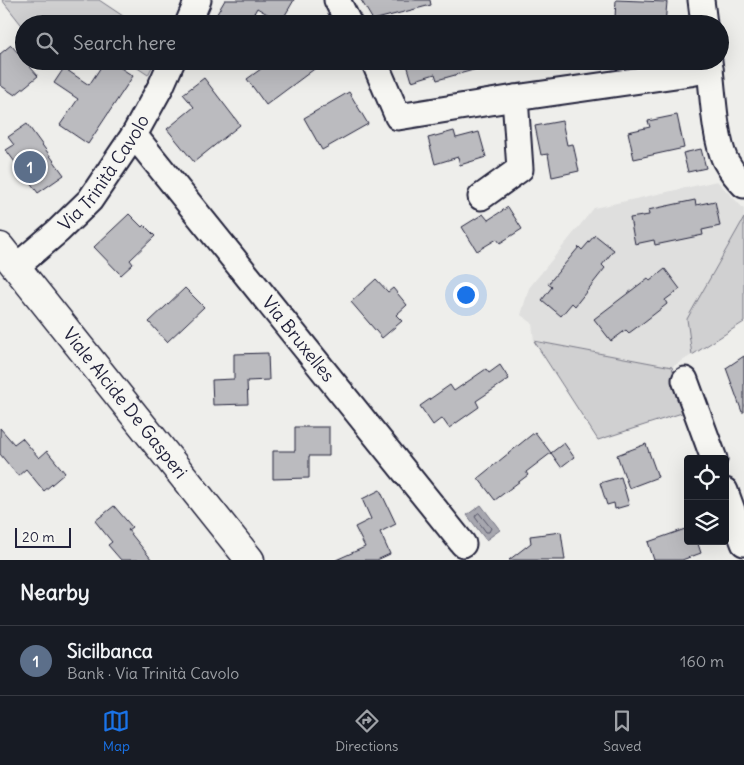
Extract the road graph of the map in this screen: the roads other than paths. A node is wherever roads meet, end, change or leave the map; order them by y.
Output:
1 (198, 0) edge
2 (337, 0) edge
3 (701, 0) edge
4 (192, 15) edge
5 (345, 15) edge
6 (703, 15) edge
7 (168, 70) edge
8 (378, 70) edge
9 (698, 70) edge
10 (711, 70) edge
11 (515, 98) junction
12 (134, 135) junction
13 (744, 185) edge
14 (481, 197) dead end
15 (8, 257) edge
16 (685, 380) dead end
17 (713, 455) edge
18 (728, 500) edge
19 (744, 543) edge
20 (463, 544) dead end
21 (250, 560) edge

1 - 4 street
2 - 5 street
3 - 6 street
7 - 12 street, Via Trinità Cavolo
8 - 11 street
9 - 11 street
10 - 13 street
11 - 14 street
12 - 15 street, Via Trinità Cavolo
12 - 20 street, Via Bruxelles
15 - 21 main road, Viale Alcide De Gasperi
16 - 17 street
18 - 19 street

